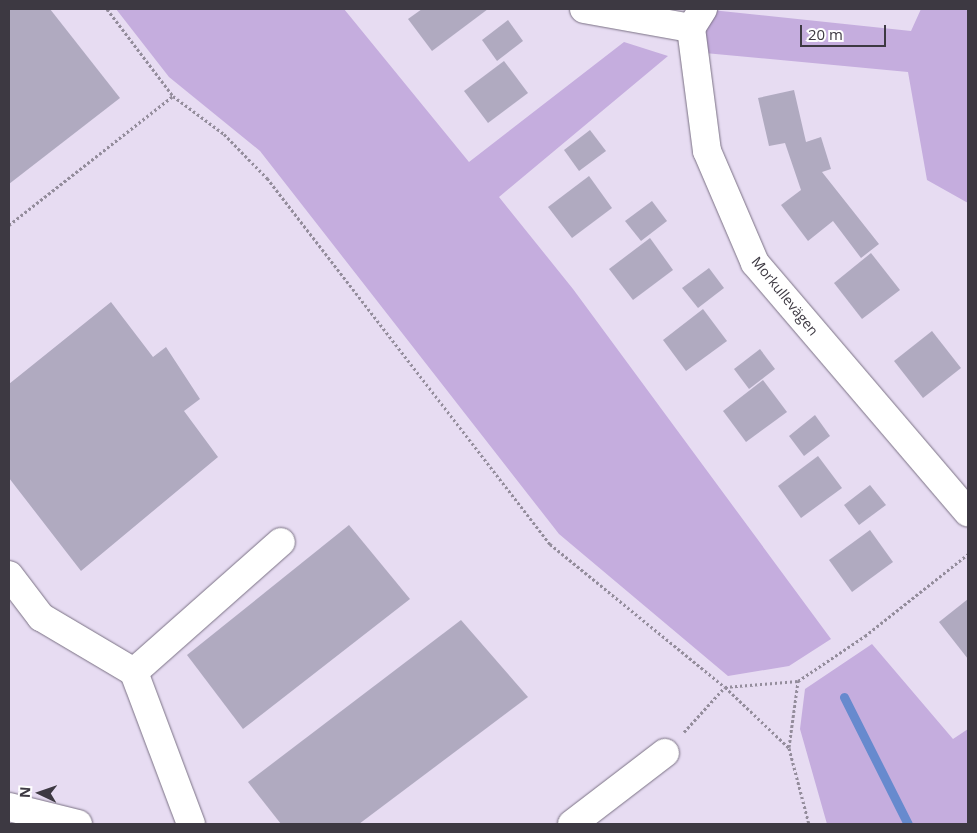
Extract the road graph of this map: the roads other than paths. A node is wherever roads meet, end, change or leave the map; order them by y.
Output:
1 (584, 9) edge
2 (697, 18) edge
3 (968, 512) edge
4 (280, 542) dead end
5 (9, 575) edge
6 (134, 672) junction
7 (665, 753) road end
8 (9, 807) edge
9 (78, 824) edge
10 (191, 824) edge
11 (572, 824) edge

1 - 2 street
2 - 3 street, Morkullevägen
4 - 6 street
5 - 6 street
6 - 10 street
7 - 11 street
8 - 9 street

